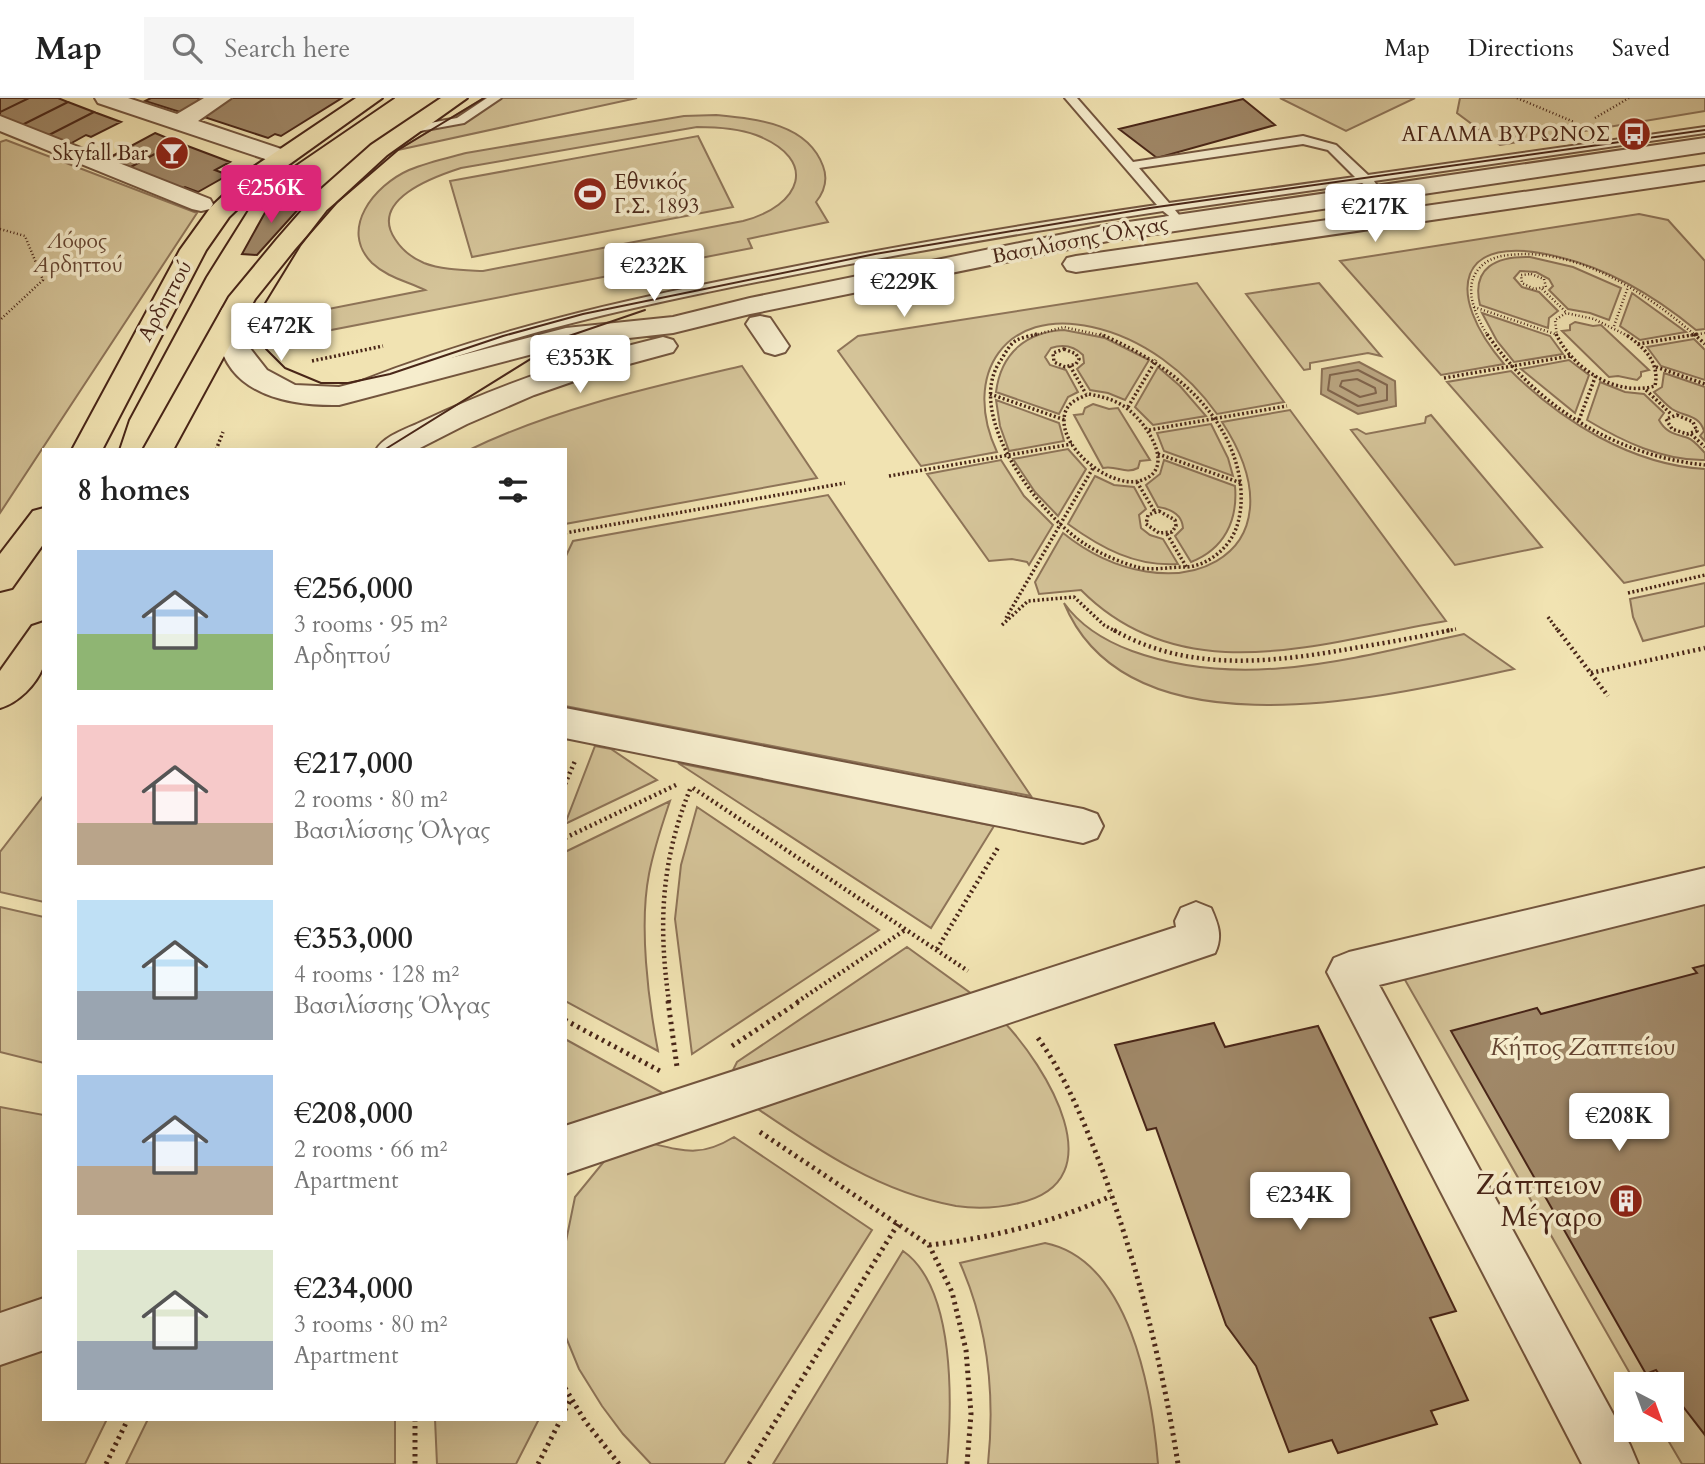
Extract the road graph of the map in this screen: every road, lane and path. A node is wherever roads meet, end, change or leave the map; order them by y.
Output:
1 (106, 98) edge
2 (220, 98) edge
3 (371, 98) edge
4 (456, 98) edge
5 (495, 98) edge
6 (1071, 98) edge
7 (1517, 98) edge
8 (180, 122) junction
9 (0, 123) edge
10 (1584, 125) dead end
11 (409, 130) junction
12 (1705, 130) edge
13 (1705, 145) edge
14 (282, 157) junction
15 (1130, 166) junction
16 (1372, 185) junction
17 (1703, 185) edge
18 (201, 204) dead end
19 (1172, 214) junction
20 (0, 229) edge
21 (1628, 287) junction
22 (1541, 289) junction
23 (1474, 307) junction
24 (1566, 313) junction
25 (233, 314) junction
26 (0, 320) edge
27 (1614, 326) junction
28 (1705, 333) edge
29 (1555, 334) junction
30 (1695, 334) junction
31 (1638, 344) junction
32 (1705, 344) edge
33 (1571, 356) junction
34 (1156, 360) junction
35 (1070, 366) junction
36 (1513, 366) junction
37 (1656, 367) junction
38 (1596, 375) junction
39 (1444, 379) dead end
40 (1705, 384) edge
41 (1646, 390) junction
42 (990, 394) junction
43 (1086, 394) junction
44 (339, 396) junction
45 (1287, 406) dead end
46 (1128, 407) junction
47 (1672, 415) junction
48 (1214, 419) junction
49 (1065, 420) junction
50 (1579, 420) junction
51 (1149, 430) junction
52 (223, 432) dead end
53 (1691, 434) junction
54 (1072, 444) junction
55 (1705, 447) edge
56 (88, 448) edge
57 (159, 448) edge
58 (217, 448) edge
59 (395, 448) edge
60 (1158, 454) junction
61 (1005, 455) junction
62 (1705, 465) edge
63 (1093, 468) junction
64 (889, 476) dead end
65 (1138, 482) junction
66 (845, 483) dead end
67 (1241, 483) junction
68 (1155, 512) junction
69 (42, 522) edge
70 (1060, 525) junction
71 (567, 533) edge
72 (1167, 534) junction
73 (1187, 568) junction
74 (1705, 575) edge
75 (0, 579) edge
76 (1628, 593) dead end
77 (1548, 617) dead end
78 (1456, 629) dead end
79 (42, 639) edge
80 (1705, 649) edge
81 (1591, 673) junction
82 (21, 676) edge
83 (1608, 696) dead end
84 (567, 723) edge
85 (683, 781) dead end
86 (691, 787) dead end
87 (1019, 813) junction
88 (1083, 825) dead end
89 (567, 837) edge
90 (1705, 886) edge
91 (1196, 921) dead end
92 (905, 930) dead end
93 (937, 949) dead end
94 (724, 1051) dead end
95 (678, 1072) dead end
96 (567, 1149) edge
97 (1111, 1196) dead end
98 (898, 1224) dead end
99 (42, 1325) edge
100 (0, 1339) edge
101 (567, 1392) edge
102 (571, 1399) junction
103 (567, 1406) edge
104 (127, 1421) edge
105 (415, 1421) edge
106 (560, 1421) edge
107 (106, 1464) edge
108 (415, 1464) edge
109 (538, 1464) edge
110 (619, 1464) edge
111 (749, 1464) edge
112 (967, 1464) edge
113 (1611, 1464) edge

1 - 8 street
2 - 8 street
3 - 14 main road, Αρδηττού
4 - 11 main road
5 - 11 lane
6 - 15 lane
7 - 10 path
8 - 14 street
9 - 18 street
11 - 25 main road
12 - 16 lane, Βασιλίσσης Όλγας
13 - 16 street, Βασιλίσσης Όλγας
14 - 56 main road, Αρδηττού
15 - 16 lane
15 - 19 lane
16 - 19 street, Βασιλίσσης Όλγας
17 - 59 street, Βασιλίσσης Όλγας
19 - 44 street, Βασιλίσσης Όλγας
19 - 44 lane, Βασιλίσσης Όλγας
20 - 26 path
21 - 23 path
21 - 27 path
21 - 30 path
22 - 22 path
22 - 24 path
23 - 29 path
23 - 36 path
24 - 27 path
24 - 29 path
25 - 44 street, Βασιλίσσης Όλγας
25 - 57 main road
27 - 31 path
28 - 30 path
29 - 33 path
30 - 31 path
30 - 32 path
31 - 37 path
33 - 36 path
33 - 38 path
34 - 42 path
34 - 46 path
34 - 48 path
35 - 35 path
35 - 43 path
36 - 39 path
36 - 50 path
37 - 40 path
37 - 41 path
38 - 41 path
38 - 50 path
41 - 47 path
42 - 49 path
42 - 61 path
43 - 46 path
43 - 49 path
45 - 48 path
46 - 51 path
47 - 53 path
47 - 53 path
48 - 51 path
48 - 67 path
49 - 54 path
50 - 62 path
51 - 60 path
52 - 58 path
53 - 55 path
54 - 61 path
54 - 63 path
60 - 65 path
60 - 67 path
61 - 64 path
61 - 70 path
63 - 65 path
63 - 70 path
65 - 68 path
66 - 71 path
67 - 73 path
68 - 72 path
68 - 72 path
69 - 75 main road
70 - 73 path
70 - 78 path
72 - 73 path
74 - 76 path
77 - 81 path
79 - 82 main road
80 - 81 path
81 - 83 path
84 - 87 street
85 - 89 path
86 - 95 path
87 - 88 street
87 - 93 path
90 - 113 street
91 - 96 street
92 - 94 path
97 - 112 path
98 - 111 path
99 - 100 street
101 - 102 path
102 - 103 path
102 - 110 path
104 - 107 path
105 - 108 path
106 - 109 path

